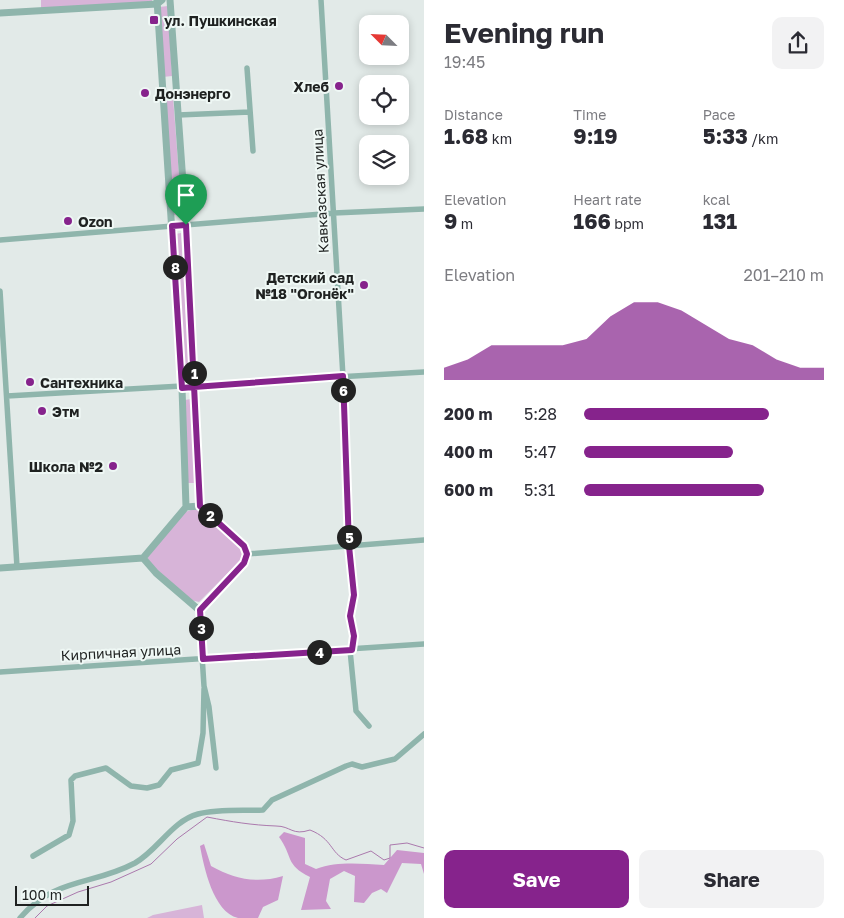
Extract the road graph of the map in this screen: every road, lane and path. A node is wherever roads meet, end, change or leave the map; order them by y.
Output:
1 (170, 0) edge
2 (321, 0) edge
3 (158, 1) edge
4 (0, 13) edge
5 (247, 68) dead end
6 (250, 112) junction
7 (178, 115) junction
8 (253, 151) dead end
9 (424, 209) edge
10 (334, 213) junction
11 (186, 225) junction
12 (172, 226) junction
13 (0, 240) edge
14 (0, 291) edge
15 (424, 372) edge
16 (343, 376) junction
17 (194, 387) junction
18 (182, 388) junction
19 (7, 396) junction
20 (200, 506) junction
21 (186, 507) junction
22 (424, 540) edge
23 (349, 546) junction
24 (247, 554) junction
25 (143, 558) junction
26 (17, 567) junction
27 (0, 568) edge
28 (200, 610) junction
29 (424, 644) edge
30 (351, 650) junction
31 (203, 659) junction
32 (0, 672) edge
33 (204, 689) junction
34 (369, 726) dead end
35 (424, 734) edge
36 (216, 768) dead end
37 (33, 856) dead end
38 (20, 918) edge

1 - 7 street
2 - 10 street, Кавказская улица
3 - 4 street
3 - 12 street
5 - 6 street
6 - 7 street
6 - 8 street
7 - 11 street
9 - 10 street
10 - 11 street
10 - 16 street, Кавказская улица
11 - 12 street
11 - 17 street
12 - 13 street
12 - 18 street
14 - 19 street
15 - 16 street
16 - 17 street
16 - 23 street, Кавказская улица
17 - 18 street
17 - 20 street
18 - 19 street
18 - 21 street
19 - 26 street
20 - 21 street
20 - 24 street
21 - 25 street
22 - 23 street
23 - 24 street
23 - 30 street, Кавказская улица
24 - 28 street
25 - 26 street
25 - 28 street
26 - 27 street
28 - 31 street
29 - 30 street, Кирпичная улица
30 - 31 street, Кирпичная улица
30 - 34 street, Кавказская улица
31 - 32 street, Кирпичная улица
31 - 33 street
33 - 36 street
33 - 37 street
35 - 38 street

